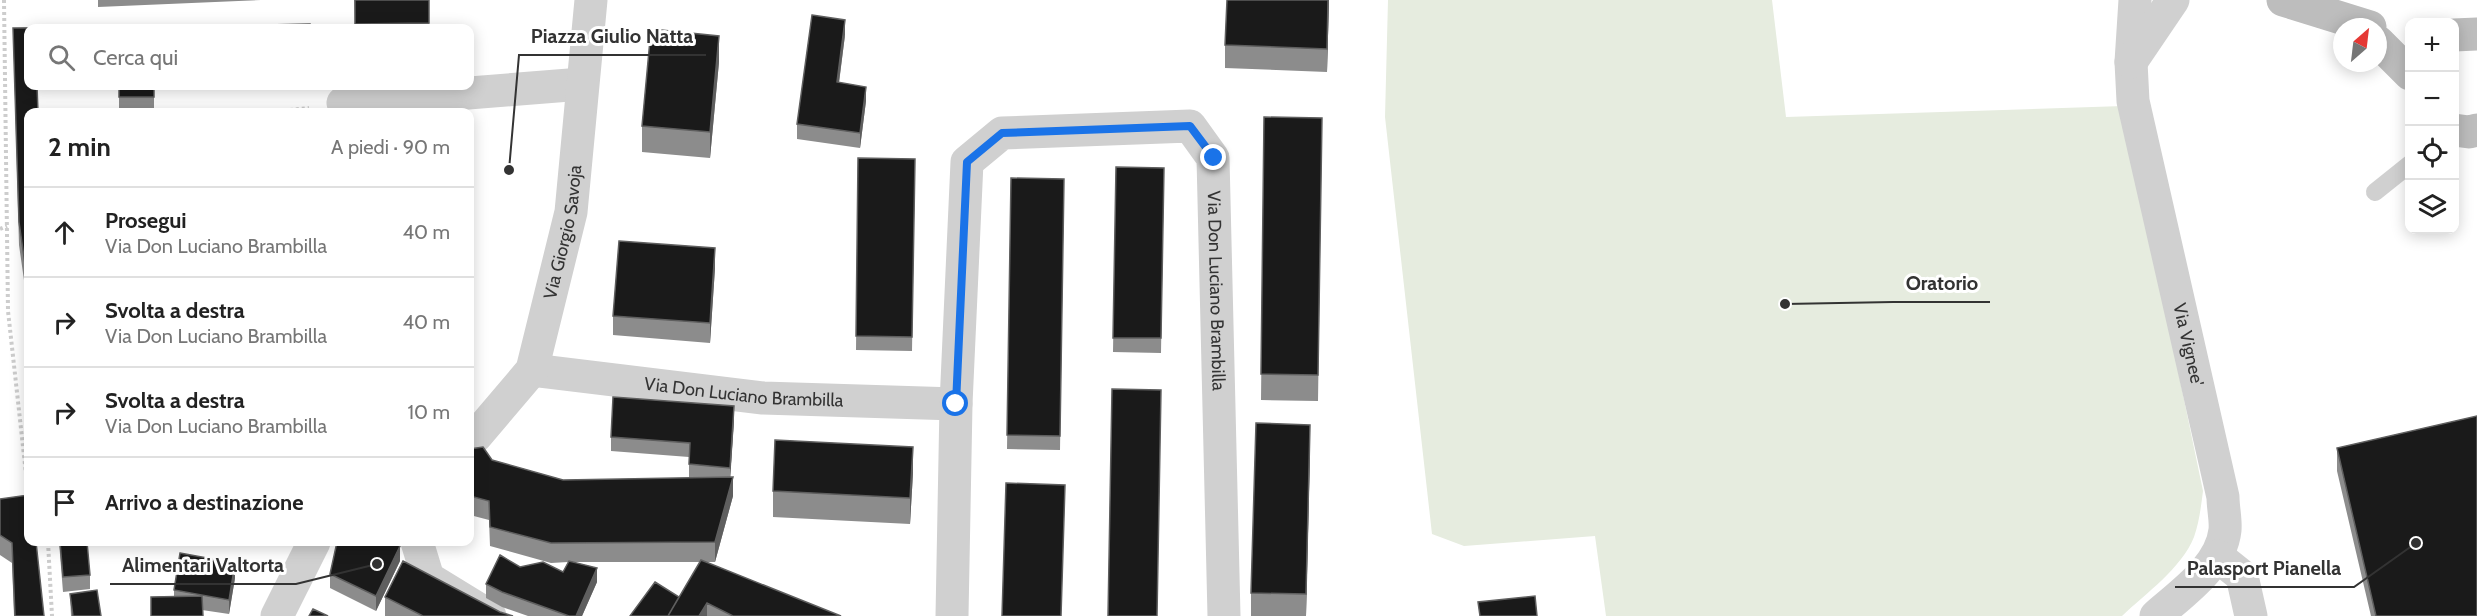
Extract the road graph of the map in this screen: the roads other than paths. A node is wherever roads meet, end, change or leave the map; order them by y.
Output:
1 (591, 0) edge
2 (2135, 0) edge
3 (2173, 0) edge
4 (2283, 0) edge
5 (2338, 18) edge
6 (2387, 31) edge
7 (2405, 35) edge
8 (2387, 51) edge
9 (2132, 62) junction
10 (2407, 72) edge
11 (582, 84) junction
12 (342, 103) dead end
13 (2477, 130) edge
14 (2459, 131) edge
15 (2405, 167) edge
16 (2375, 192) dead end
17 (532, 370) junction
18 (956, 404) junction
19 (474, 438) edge
20 (312, 546) edge
21 (418, 546) edge
22 (2217, 555) junction
23 (277, 616) edge
24 (490, 616) edge
25 (952, 616) edge
26 (1224, 616) edge
27 (2156, 616) edge
28 (2251, 616) edge

1 - 11 street, Via Giorgio Savoja
2 - 9 street, Via Vignee'
3 - 9 street
4 - 5 main road
6 - 7 main road
8 - 10 main road
9 - 22 street, Via Vignee'
11 - 12 street
11 - 17 street, Via Giorgio Savoja
13 - 14 main road
15 - 16 lane
17 - 18 street, Via Don Luciano Brambilla
17 - 19 street, Via Giorgio Savoja
18 - 25 street, Via Don Luciano Brambilla
18 - 26 street, Via Don Luciano Brambilla
20 - 23 street
21 - 24 street
22 - 27 street
22 - 28 street

